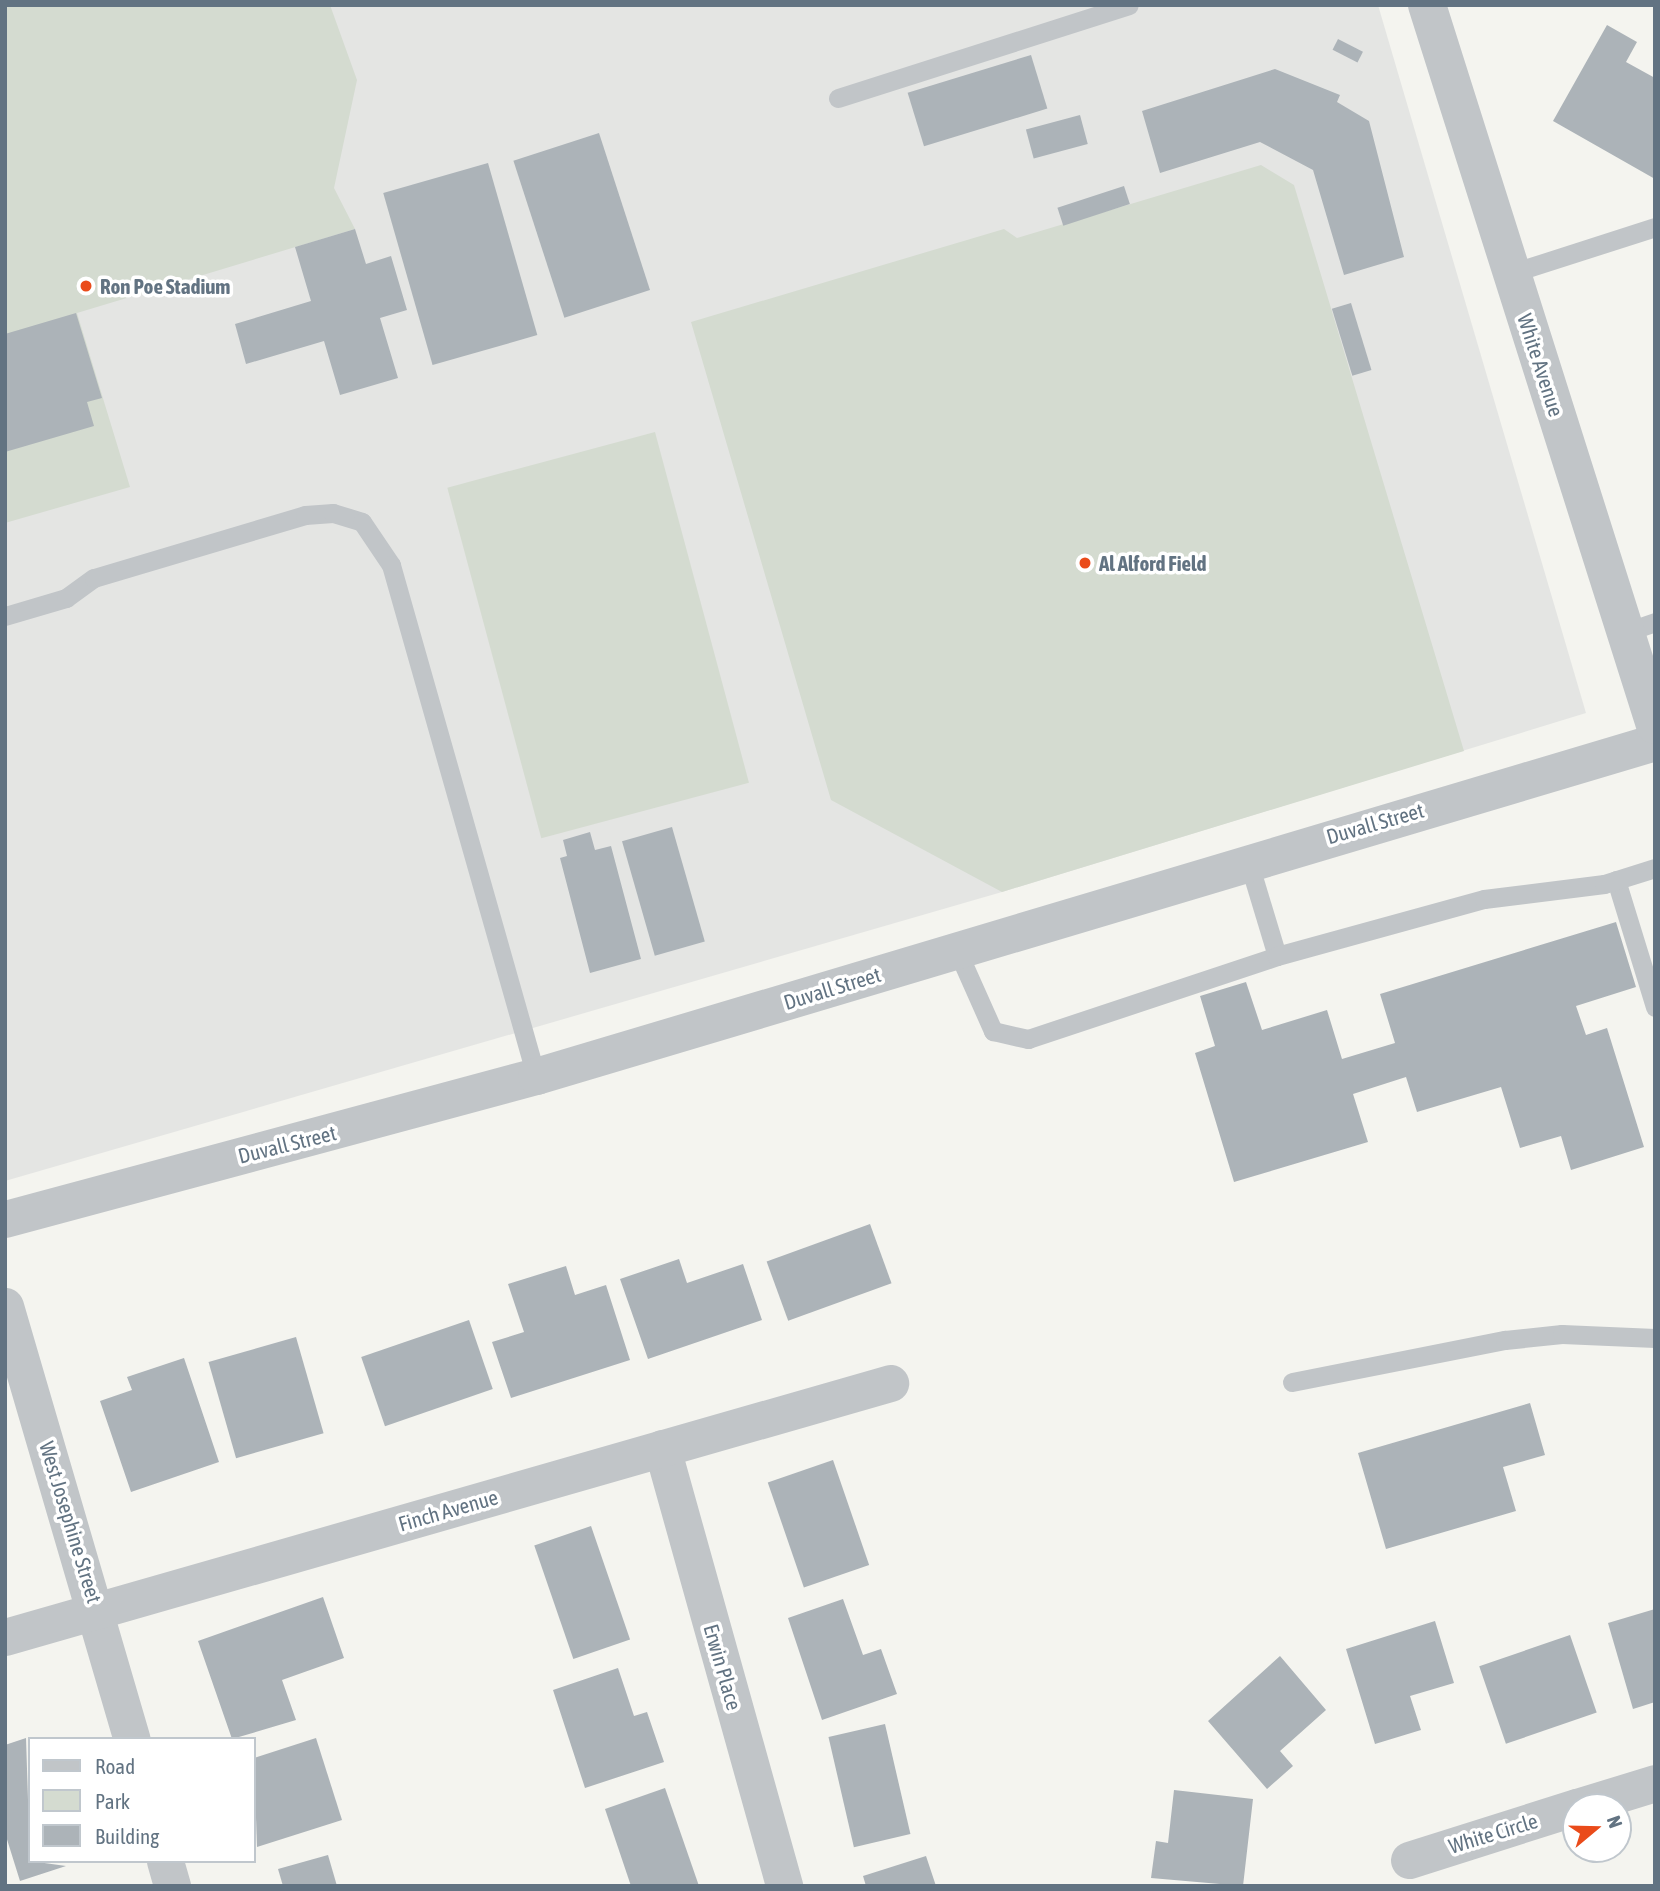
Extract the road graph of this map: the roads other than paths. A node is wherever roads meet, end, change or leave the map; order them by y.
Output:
1 (1129, 5) edge
2 (1427, 5) edge
3 (838, 98) dead end
4 (1655, 227) edge
5 (1512, 273) junction
6 (5, 616) edge
7 (1640, 627) edge
8 (1655, 725) edge
9 (1655, 742) edge
10 (1248, 860) junction
11 (1655, 868) edge
12 (1615, 880) junction
13 (957, 950) junction
14 (1277, 956) junction
15 (1655, 1007) edge
16 (536, 1076) junction
17 (5, 1219) edge
18 (5, 1306) edge
19 (1655, 1338) edge
20 (1292, 1382) dead end
21 (890, 1383) dead end
22 (662, 1448) junction
23 (97, 1610) junction
24 (5, 1637) edge
25 (131, 1737) edge
26 (1655, 1783) edge
27 (1622, 1793) edge
28 (1562, 1811) edge
29 (1409, 1860) dead end
30 (166, 1863) edge
31 (172, 1886) edge
32 (785, 1886) edge

1 - 3 lane
2 - 5 street, White Avenue
4 - 5 lane
5 - 7 street, White Avenue
6 - 16 lane
7 - 8 street, White Avenue
9 - 10 street, Duvall Street
10 - 13 street, Duvall Street
10 - 14 lane
11 - 12 lane
12 - 14 lane
12 - 15 lane
13 - 14 lane
13 - 16 street, Duvall Street
16 - 17 street, Duvall Street
18 - 23 street, West Josephine Street
19 - 20 lane
21 - 22 street, Finch Avenue
22 - 23 street, Finch Avenue
22 - 32 street, Erwin Place
23 - 24 street, Finch Avenue
23 - 25 street, West Josephine Street
26 - 27 street, White Circle
28 - 29 street, White Circle
30 - 31 street

